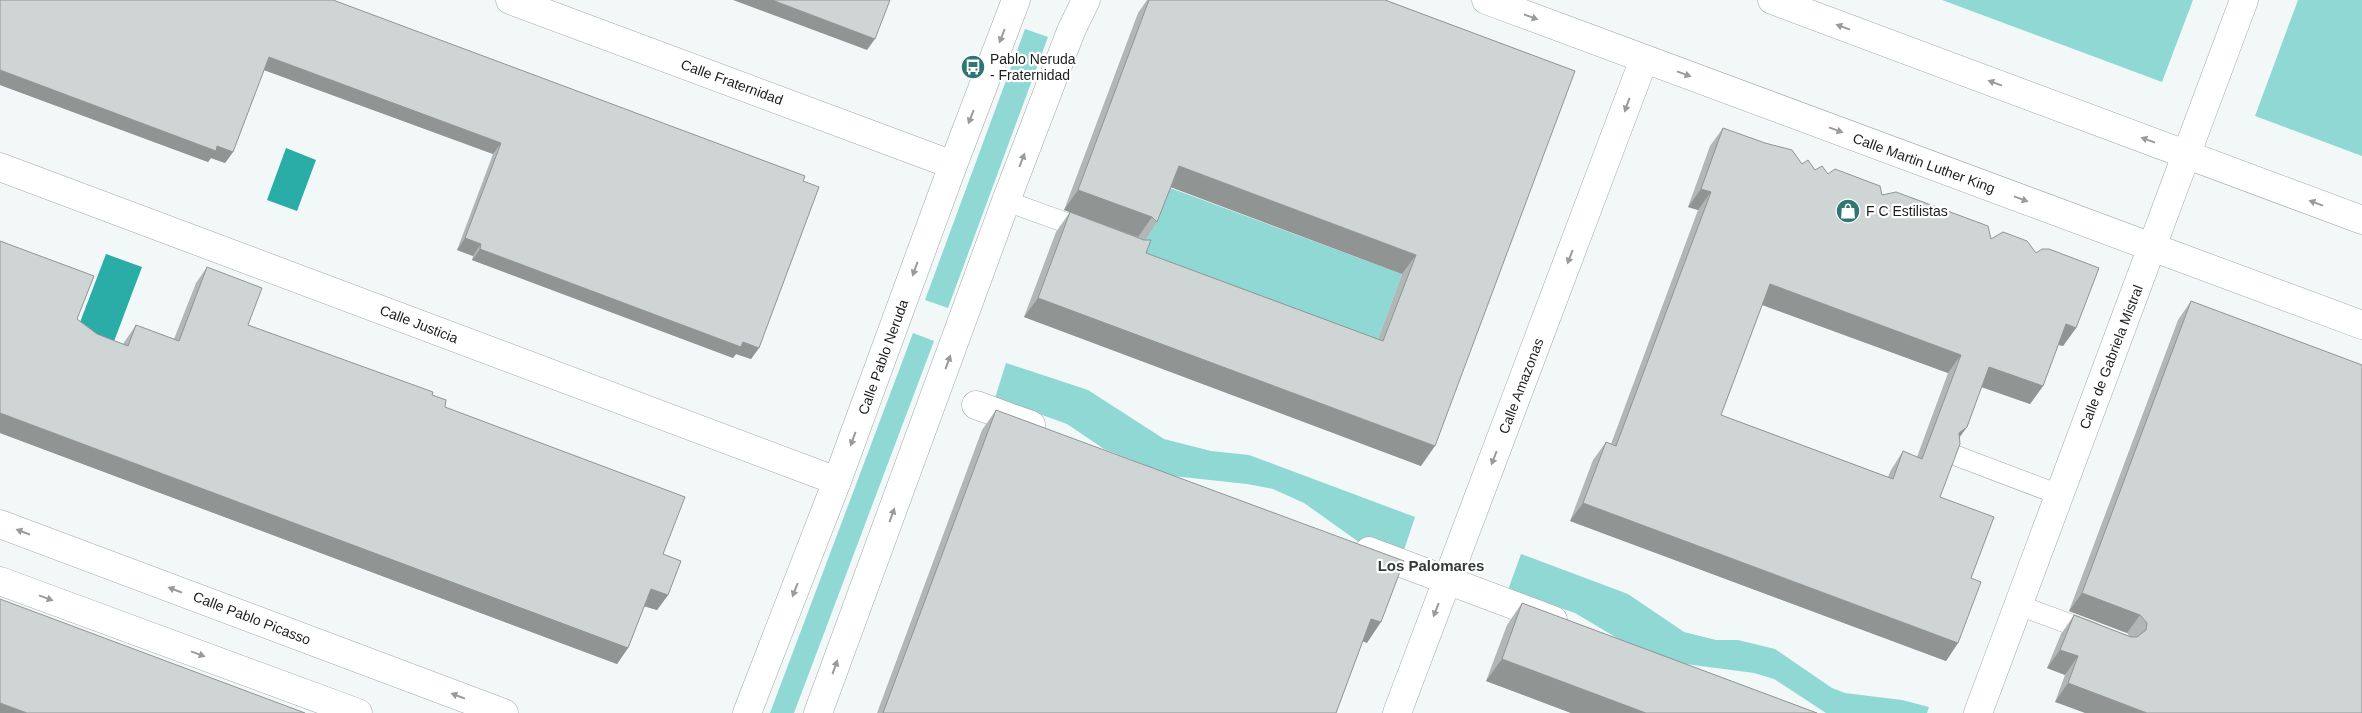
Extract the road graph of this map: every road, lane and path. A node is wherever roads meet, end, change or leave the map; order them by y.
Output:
1 (510, 0) edge
2 (1016, 0) edge
3 (1086, 0) edge
4 (1486, 0) edge
5 (1772, 0) edge
6 (2244, 0) edge
7 (1644, 59) junction
8 (2187, 155) junction
9 (953, 164) junction
10 (0, 167) edge
11 (1006, 201) junction
12 (2362, 220) edge
13 (1106, 238) edge
14 (2152, 248) junction
15 (2362, 325) edge
16 (976, 405) dead end
17 (1050, 432) edge
18 (1957, 456) edge
19 (838, 481) junction
20 (2060, 495) junction
21 (0, 524) edge
22 (1346, 543) edge
23 (1447, 580) junction
24 (0, 581) edge
25 (2018, 605) junction
26 (1572, 627) edge
27 (2114, 641) edge
28 (358, 713) edge
29 (504, 713) edge
30 (747, 713) edge
31 (818, 713) edge
32 (1397, 713) edge
33 (1978, 713) edge

1 - 9 street, Calle Fraternidad
2 -> 9 street, Calle Pablo Neruda
11 -> 3 street
4 -> 7 street, Calle Martin Luther King
8 -> 5 street
6 - 8 street, Calle de Gabriela Mistral
7 -> 14 street, Calle Martin Luther King
7 -> 23 street, Calle Amazonas
12 -> 8 street
8 - 14 street, Calle de Gabriela Mistral
9 -> 19 street, Calle Pablo Neruda
10 - 19 street, Calle Justicia
11 - 13 lane
31 -> 11 street
14 - 15 street, Calle Martin Luther King
14 - 20 street, Calle de Gabriela Mistral
16 - 17 street
18 - 20 lane
19 -> 30 street, Calle Pablo Neruda
20 - 25 street, Calle de Gabriela Mistral
29 -> 21 street, Calle Pablo Picasso
22 - 23 street
23 - 26 street
23 -> 32 street, Calle Amazonas
24 -> 28 street
25 - 27 lane
25 - 33 street, Calle de Gabriela Mistral

